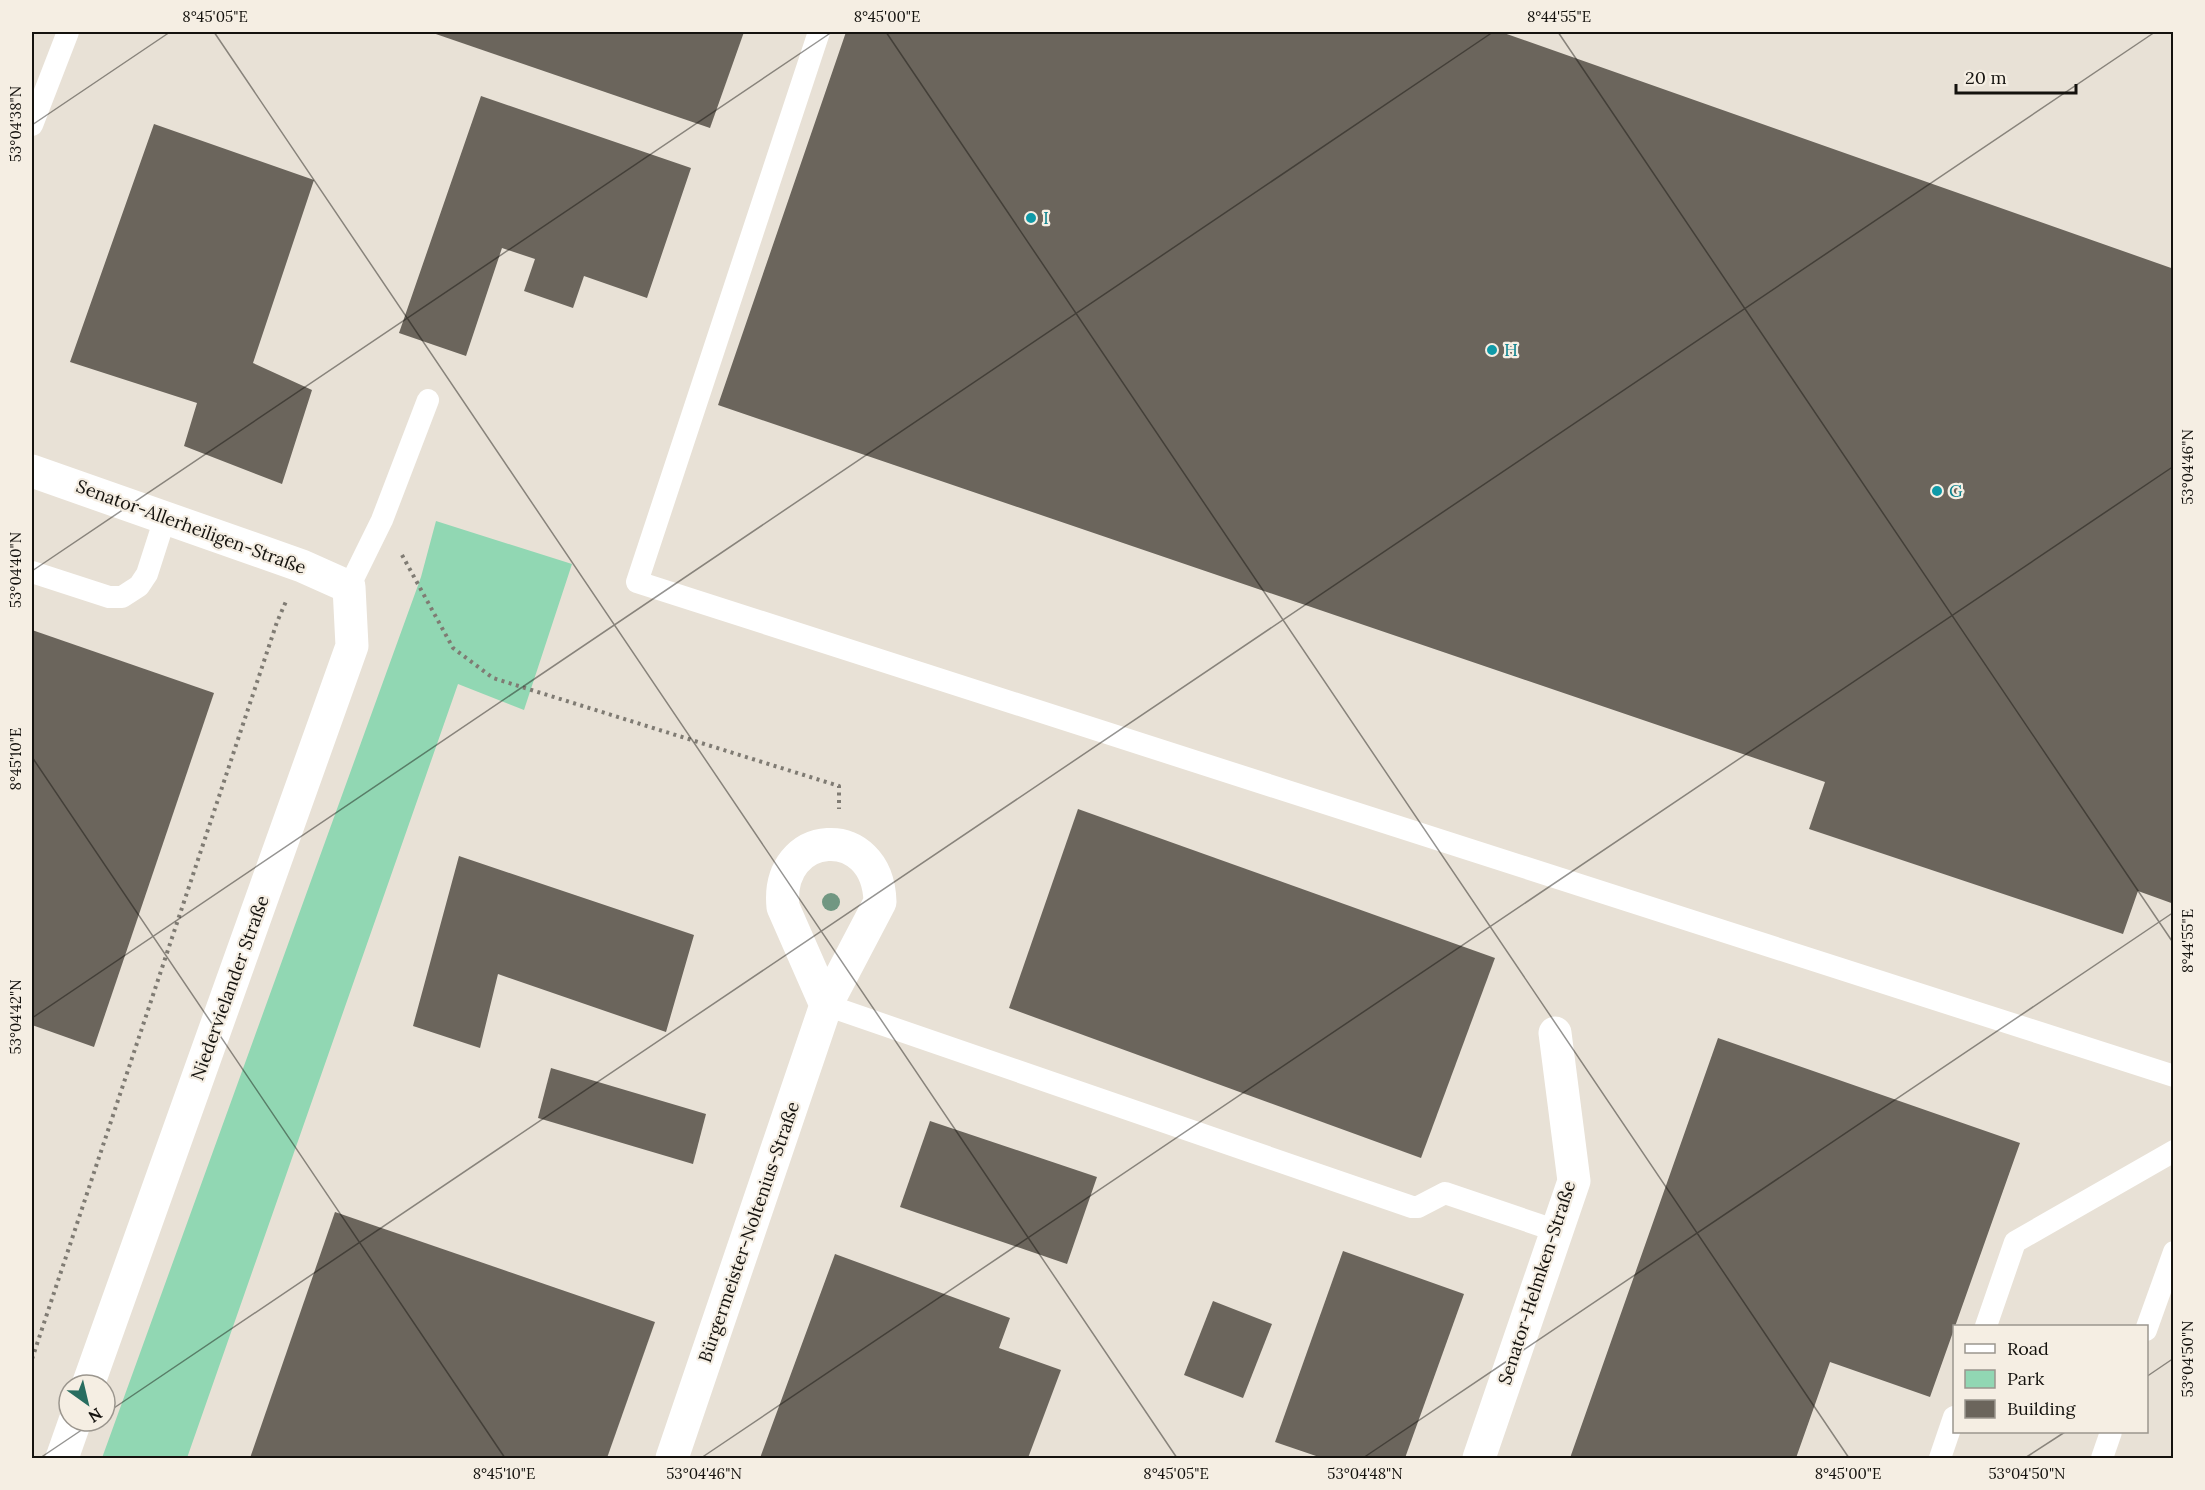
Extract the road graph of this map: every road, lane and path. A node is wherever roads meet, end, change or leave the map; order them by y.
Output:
1 (68, 32) edge
2 (819, 32) edge
3 (32, 125) edge
4 (428, 400) dead end
5 (32, 471) edge
6 (165, 518) junction
7 (382, 520) junction
8 (302, 566) junction
9 (32, 572) edge
10 (349, 587) junction
11 (839, 845) junction
12 (826, 1005) junction
13 (1555, 1033) dead end
14 (2174, 1076) edge
15 (2174, 1151) edge
16 (1557, 1230) junction
17 (2174, 1252) edge
18 (1986, 1325) edge
19 (2148, 1325) edge
20 (32, 1359) edge
21 (92, 1373) edge
22 (1953, 1420) edge
23 (71, 1433) edge
24 (2110, 1433) edge
25 (62, 1458) edge
26 (672, 1458) edge
27 (1479, 1458) edge
28 (1940, 1458) edge
29 (2102, 1458) edge

1 - 3 lane
2 - 14 lane
4 - 7 lane
5 - 6 street, Senator-Allerheiligen-Straße
6 - 8 street, Senator-Allerheiligen-Straße
6 - 9 lane
7 - 10 lane
7 - 11 path
8 - 10 street, Senator-Allerheiligen-Straße
8 - 20 path
10 - 21 street, Niedervielander Straße
11 - 12 street, Bürgermeister-Noltenius-Straße
11 - 12 street
12 - 16 lane
12 - 26 street, Bürgermeister-Noltenius-Straße
13 - 16 street, Senator-Helmken-Straße
15 - 18 lane
16 - 27 street, Senator-Helmken-Straße
17 - 19 lane
22 - 28 lane
23 - 25 street
24 - 29 lane

